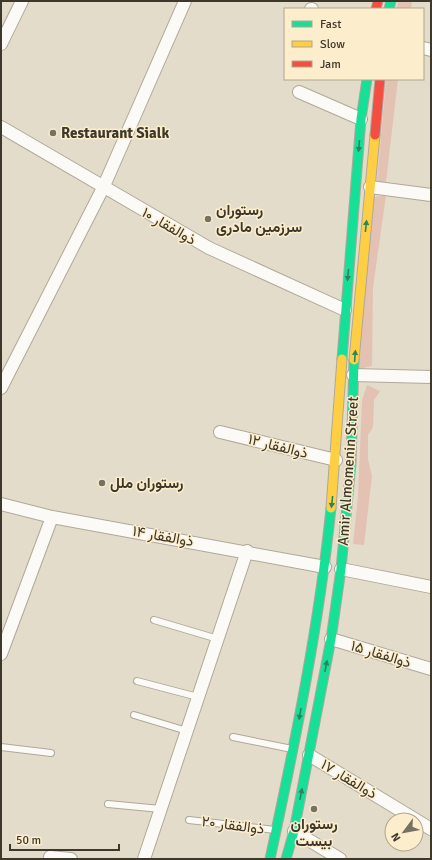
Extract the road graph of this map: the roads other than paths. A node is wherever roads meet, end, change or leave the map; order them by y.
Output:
1 (22, 1) edge
2 (184, 1) edge
3 (1, 44) edge
4 (366, 80) edge
5 (380, 80) edge
6 (299, 92) dead end
7 (361, 119) junction
8 (1, 127) edge
9 (370, 187) junction
10 (103, 188) junction
11 (431, 195) edge
12 (345, 310) junction
13 (353, 375) junction
14 (431, 377) edge
15 (1, 388) edge
16 (220, 432) dead end
17 (336, 460) junction
18 (351, 464) junction
19 (1, 504) edge
20 (52, 517) junction
21 (247, 551) junction
22 (325, 567) junction
23 (341, 569) junction
24 (431, 587) edge
25 (154, 620) dead end
26 (218, 639) junction
27 (331, 639) junction
28 (1, 654) edge
29 (431, 669) edge
30 (137, 681) dead end
31 (198, 697) junction
32 (134, 715) dead end
33 (187, 731) junction
34 (233, 737) dead end
35 (1, 748) edge
36 (294, 749) junction
37 (51, 753) dead end
38 (309, 755) junction
39 (108, 804) dead end
40 (161, 809) junction
41 (189, 820) dead end
42 (431, 829) edge
43 (278, 830) junction
44 (294, 831) junction
45 (50, 857) dead end
46 (71, 859) edge
47 (144, 859) edge
48 (270, 859) edge
49 (286, 859) edge
50 (340, 859) edge

1 - 3 street
2 - 10 street
4 - 7 main road, Amir Almomenin Street
5 - 9 main road, Amir Almomenin Street
6 - 7 street
7 -> 12 main road, Amir Almomenin Street
8 - 10 street, ذوالفقار ۱۰
9 - 11 street
13 -> 9 main road, Amir Almomenin Street
10 - 12 street, ذوالفقار ۱۰
10 - 15 street
12 - 17 main road, Amir Almomenin Street
13 - 14 street
13 - 18 main road, Amir Almomenin Street
16 - 17 street, ذوالفقار ۱۲
17 - 18 main road
17 -> 22 main road, Amir Almomenin Street
18 - 23 main road, Amir Almomenin Street
19 - 20 street, ذوالفقار ۱۴
20 - 21 street, ذوالفقار ۱۴
20 - 28 street
21 - 22 street, ذوالفقار ۱۴
21 - 26 street
22 - 23 main road
22 -> 36 main road, Amir Almomenin Street
23 - 24 street
23 - 27 main road, Amir Almomenin Street
25 - 26 lane
26 - 31 street
27 - 29 street, ذوالفقار ۱۵
38 -> 27 main road, Amir Almomenin Street
30 - 31 lane
31 - 33 street
32 - 33 lane
33 - 40 street
34 - 36 lane
35 - 37 lane
36 - 43 main road, Amir Almomenin Street
38 - 42 street, ذوالفقار ۱۷
44 -> 38 main road, Amir Almomenin Street
39 - 40 lane
40 - 47 street
41 - 43 lane, ذوالفقار ۲۰
43 - 48 main road, Amir Almomenin Street
44 - 49 main road, Amir Almomenin Street
44 - 50 street
45 - 46 street

